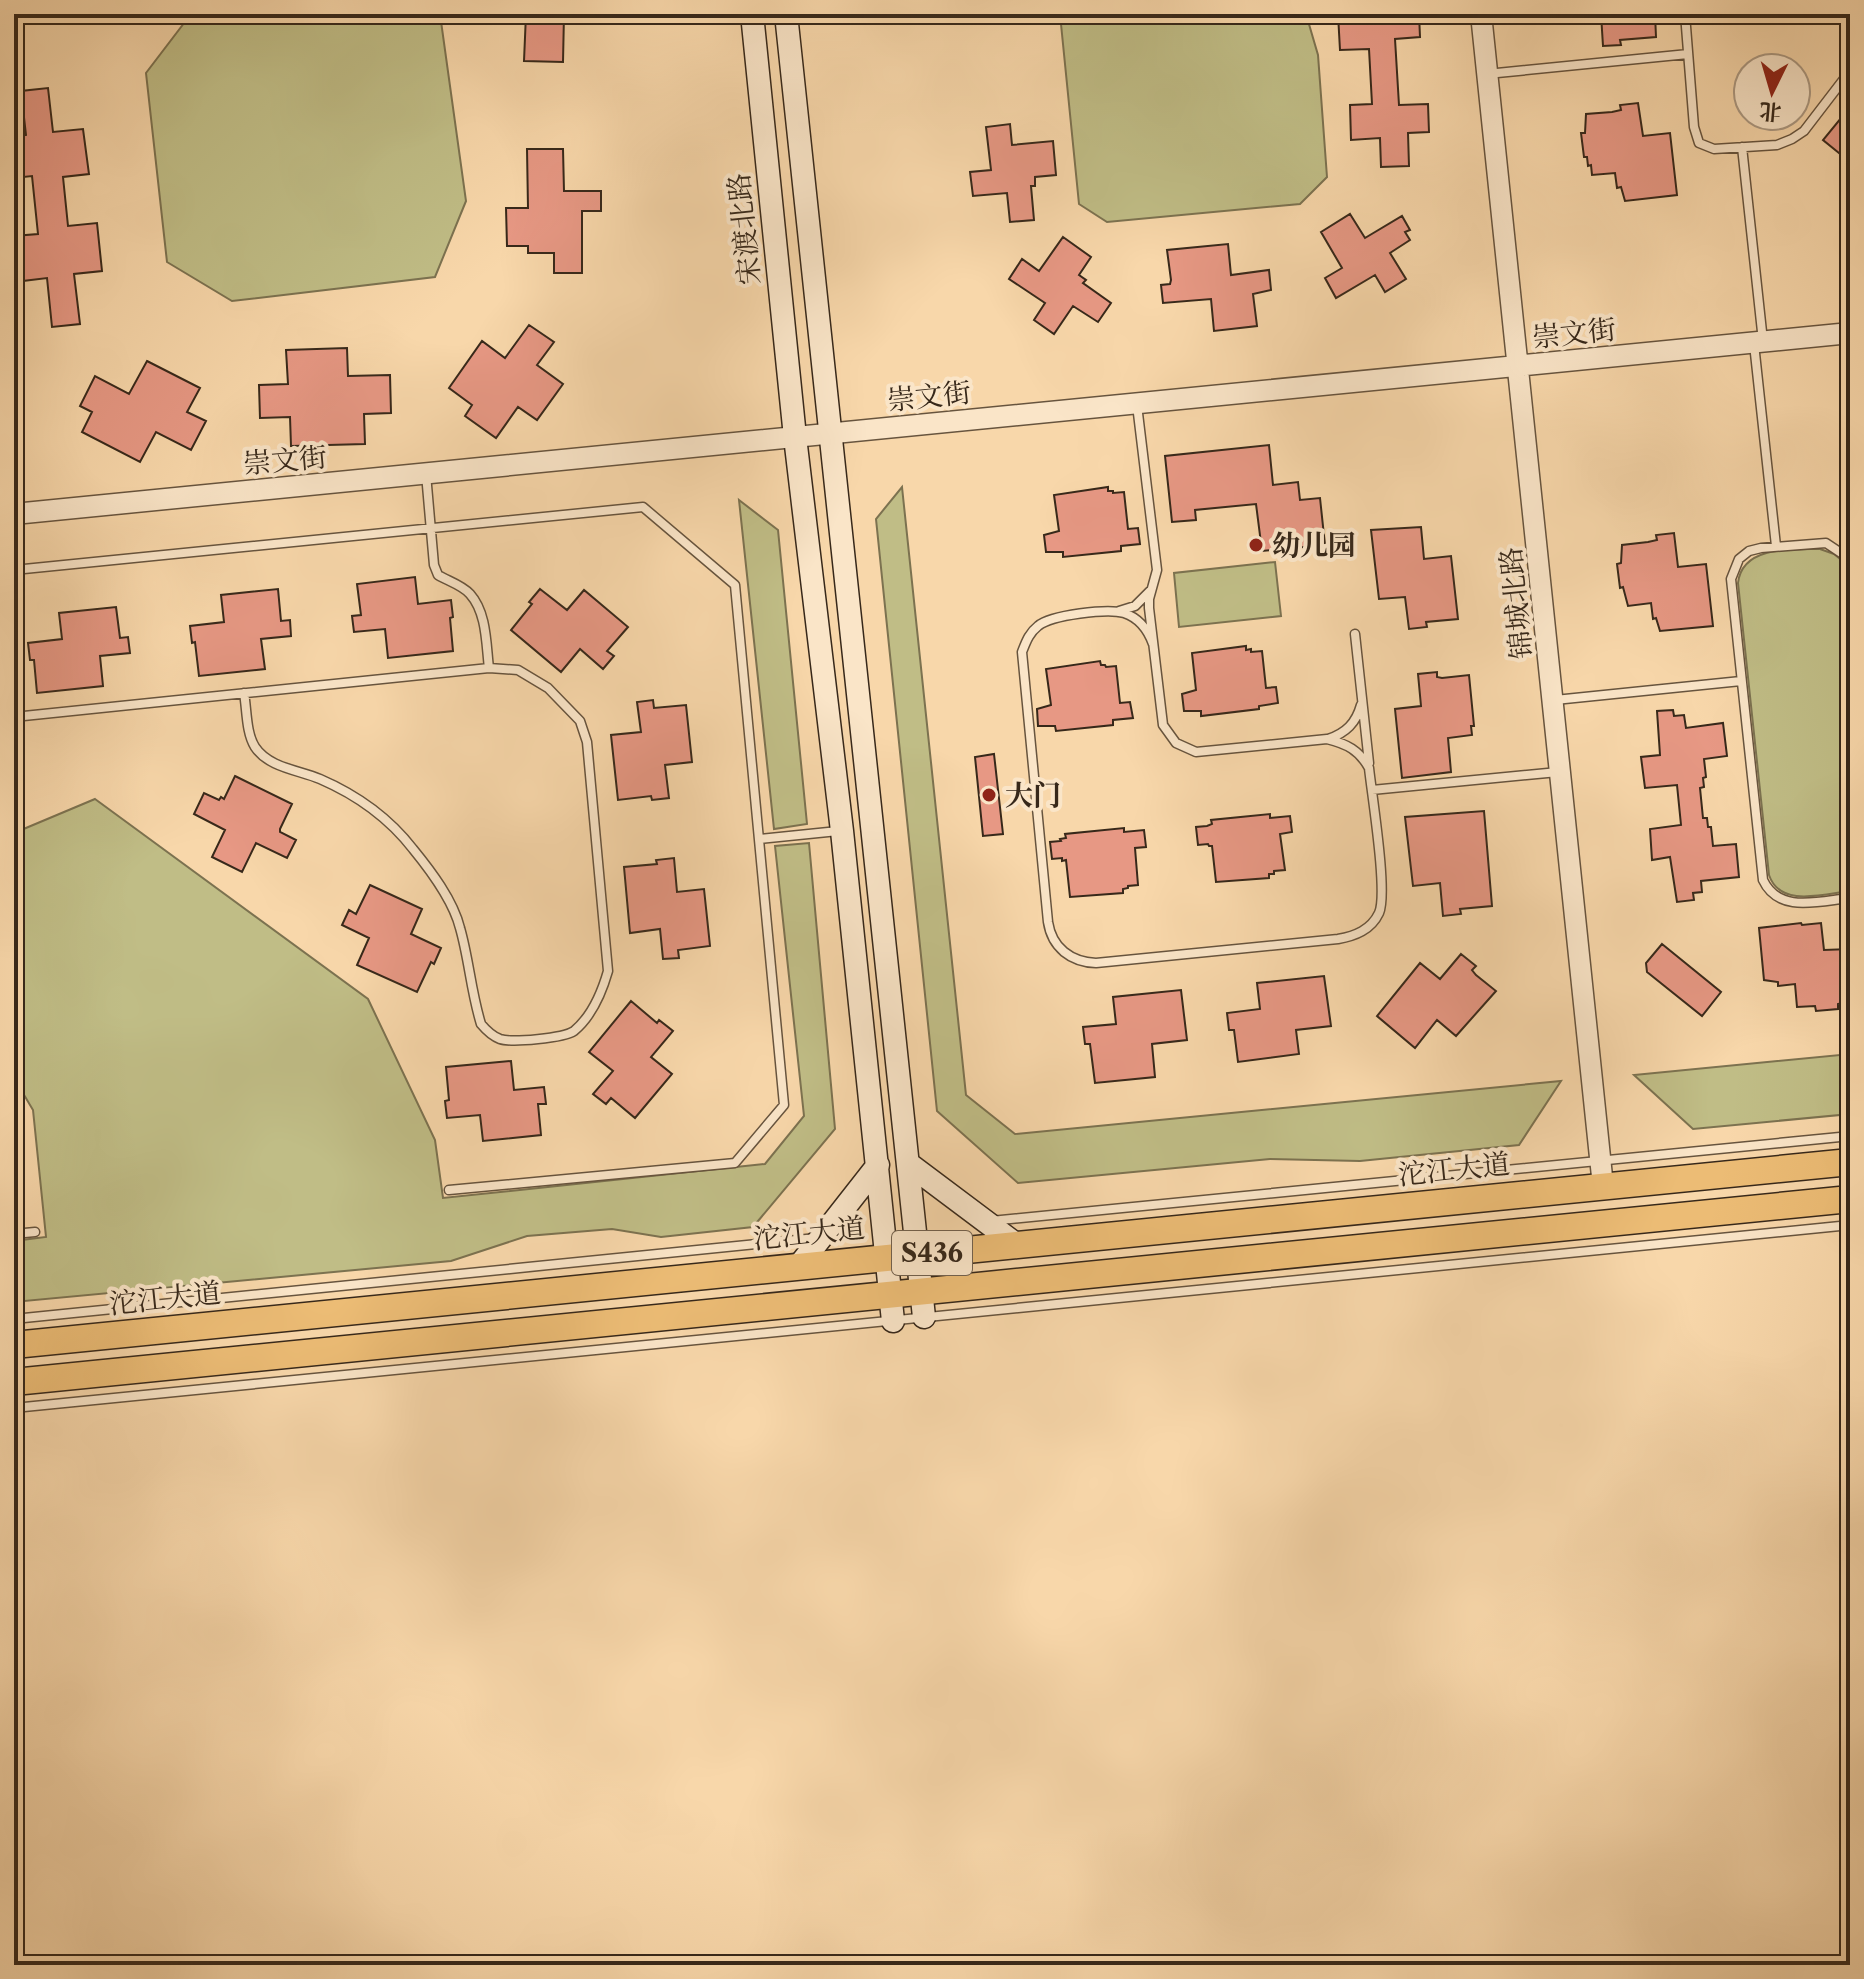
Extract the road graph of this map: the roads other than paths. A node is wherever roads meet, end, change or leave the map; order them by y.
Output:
1 (752, 14) edge
2 (786, 14) edge
3 (1481, 14) edge
4 (1685, 14) edge
5 (1688, 54) junction
6 (1850, 71) edge
7 (1487, 74) junction
8 (1742, 147) junction
9 (1850, 333) edge
10 (1758, 342) junction
11 (1519, 367) junction
12 (1136, 404) junction
13 (830, 434) junction
14 (795, 437) junction
15 (426, 474) junction
16 (14, 514) edge
17 (431, 529) junction
18 (1776, 546) junction
19 (1850, 559) edge
20 (14, 570) edge
21 (1151, 590) junction
22 (1115, 612) junction
23 (1355, 634) dead end
24 (1153, 644) junction
25 (489, 668) junction
26 (1741, 681) junction
27 (244, 693) junction
28 (1362, 700) junction
29 (1554, 700) junction
30 (14, 717) edge
31 (1327, 739) junction
32 (1369, 768) junction
33 (1561, 771) junction
34 (1372, 790) junction
35 (842, 831) junction
36 (760, 839) junction
37 (1850, 898) edge
38 (1850, 1136) edge
39 (1850, 1162) edge
40 (909, 1164) junction
41 (878, 1165) junction
42 (1602, 1174) junction
43 (449, 1190) dead end
44 (1850, 1199) edge
45 (986, 1222) junction
46 (1850, 1225) edge
47 (35, 1232) dead end
48 (14, 1234) edge
49 (821, 1238) junction
50 (1017, 1245) junction
51 (918, 1255) junction
52 (887, 1258) junction
53 (798, 1267) junction
54 (923, 1305) junction
55 (892, 1308) junction
56 (14, 1319) edge
57 (14, 1345) edge
58 (14, 1382) edge
59 (14, 1408) edge

1 - 14 main road, 宋渡北路
2 - 13 main road
3 - 7 street, 锦城北路
4 - 5 lane
5 - 7 lane
5 - 8 lane
6 - 8 lane
7 - 11 street, 锦城北路
8 - 10 lane
9 - 10 street, 崇文街
10 - 11 street, 崇文街
10 - 18 lane
11 - 12 street, 崇文街
11 - 29 street, 锦城北路
12 - 13 street, 崇文街
12 - 21 lane
13 - 14 street, 崇文街
13 - 40 main road
14 - 15 street, 崇文街
14 - 35 main road, 宋渡北路
15 - 16 street, 崇文街
15 - 17 lane
17 - 20 lane
17 - 25 lane
17 - 36 lane
18 - 19 lane
18 - 26 lane
21 - 22 lane
21 - 24 lane
22 - 24 lane
22 - 34 lane
23 - 28 lane
24 - 31 lane
25 - 27 lane
25 - 27 lane
26 - 29 lane
26 - 37 lane
27 - 30 lane
28 - 31 lane
28 - 32 lane
29 - 33 street, 锦城北路
31 - 32 lane
32 - 34 lane
33 - 34 lane
33 - 42 street, 锦城北路
35 - 36 lane
35 - 41 main road, 宋渡北路
36 - 43 lane
38 - 42 lane
39 - 42 highway, 沱江大道 / S436
40 - 45 main road
40 - 51 main road
41 - 49 main road
41 - 52 main road, 宋渡北路
42 - 45 lane
42 - 50 highway, 沱江大道 / S436
44 - 54 highway, S436
45 - 50 main road
46 - 54 lane
47 - 48 lane
49 - 53 main road
49 - 56 lane
50 - 51 highway, 沱江大道 / S436
51 - 52 highway, 沱江大道 / S436
51 - 54 main road
52 - 53 highway, 沱江大道 / S436
52 - 55 main road, 宋渡北路
53 - 57 highway, 沱江大道 / S436
54 - 55 highway, S436
55 - 58 highway, S436
55 - 59 lane

